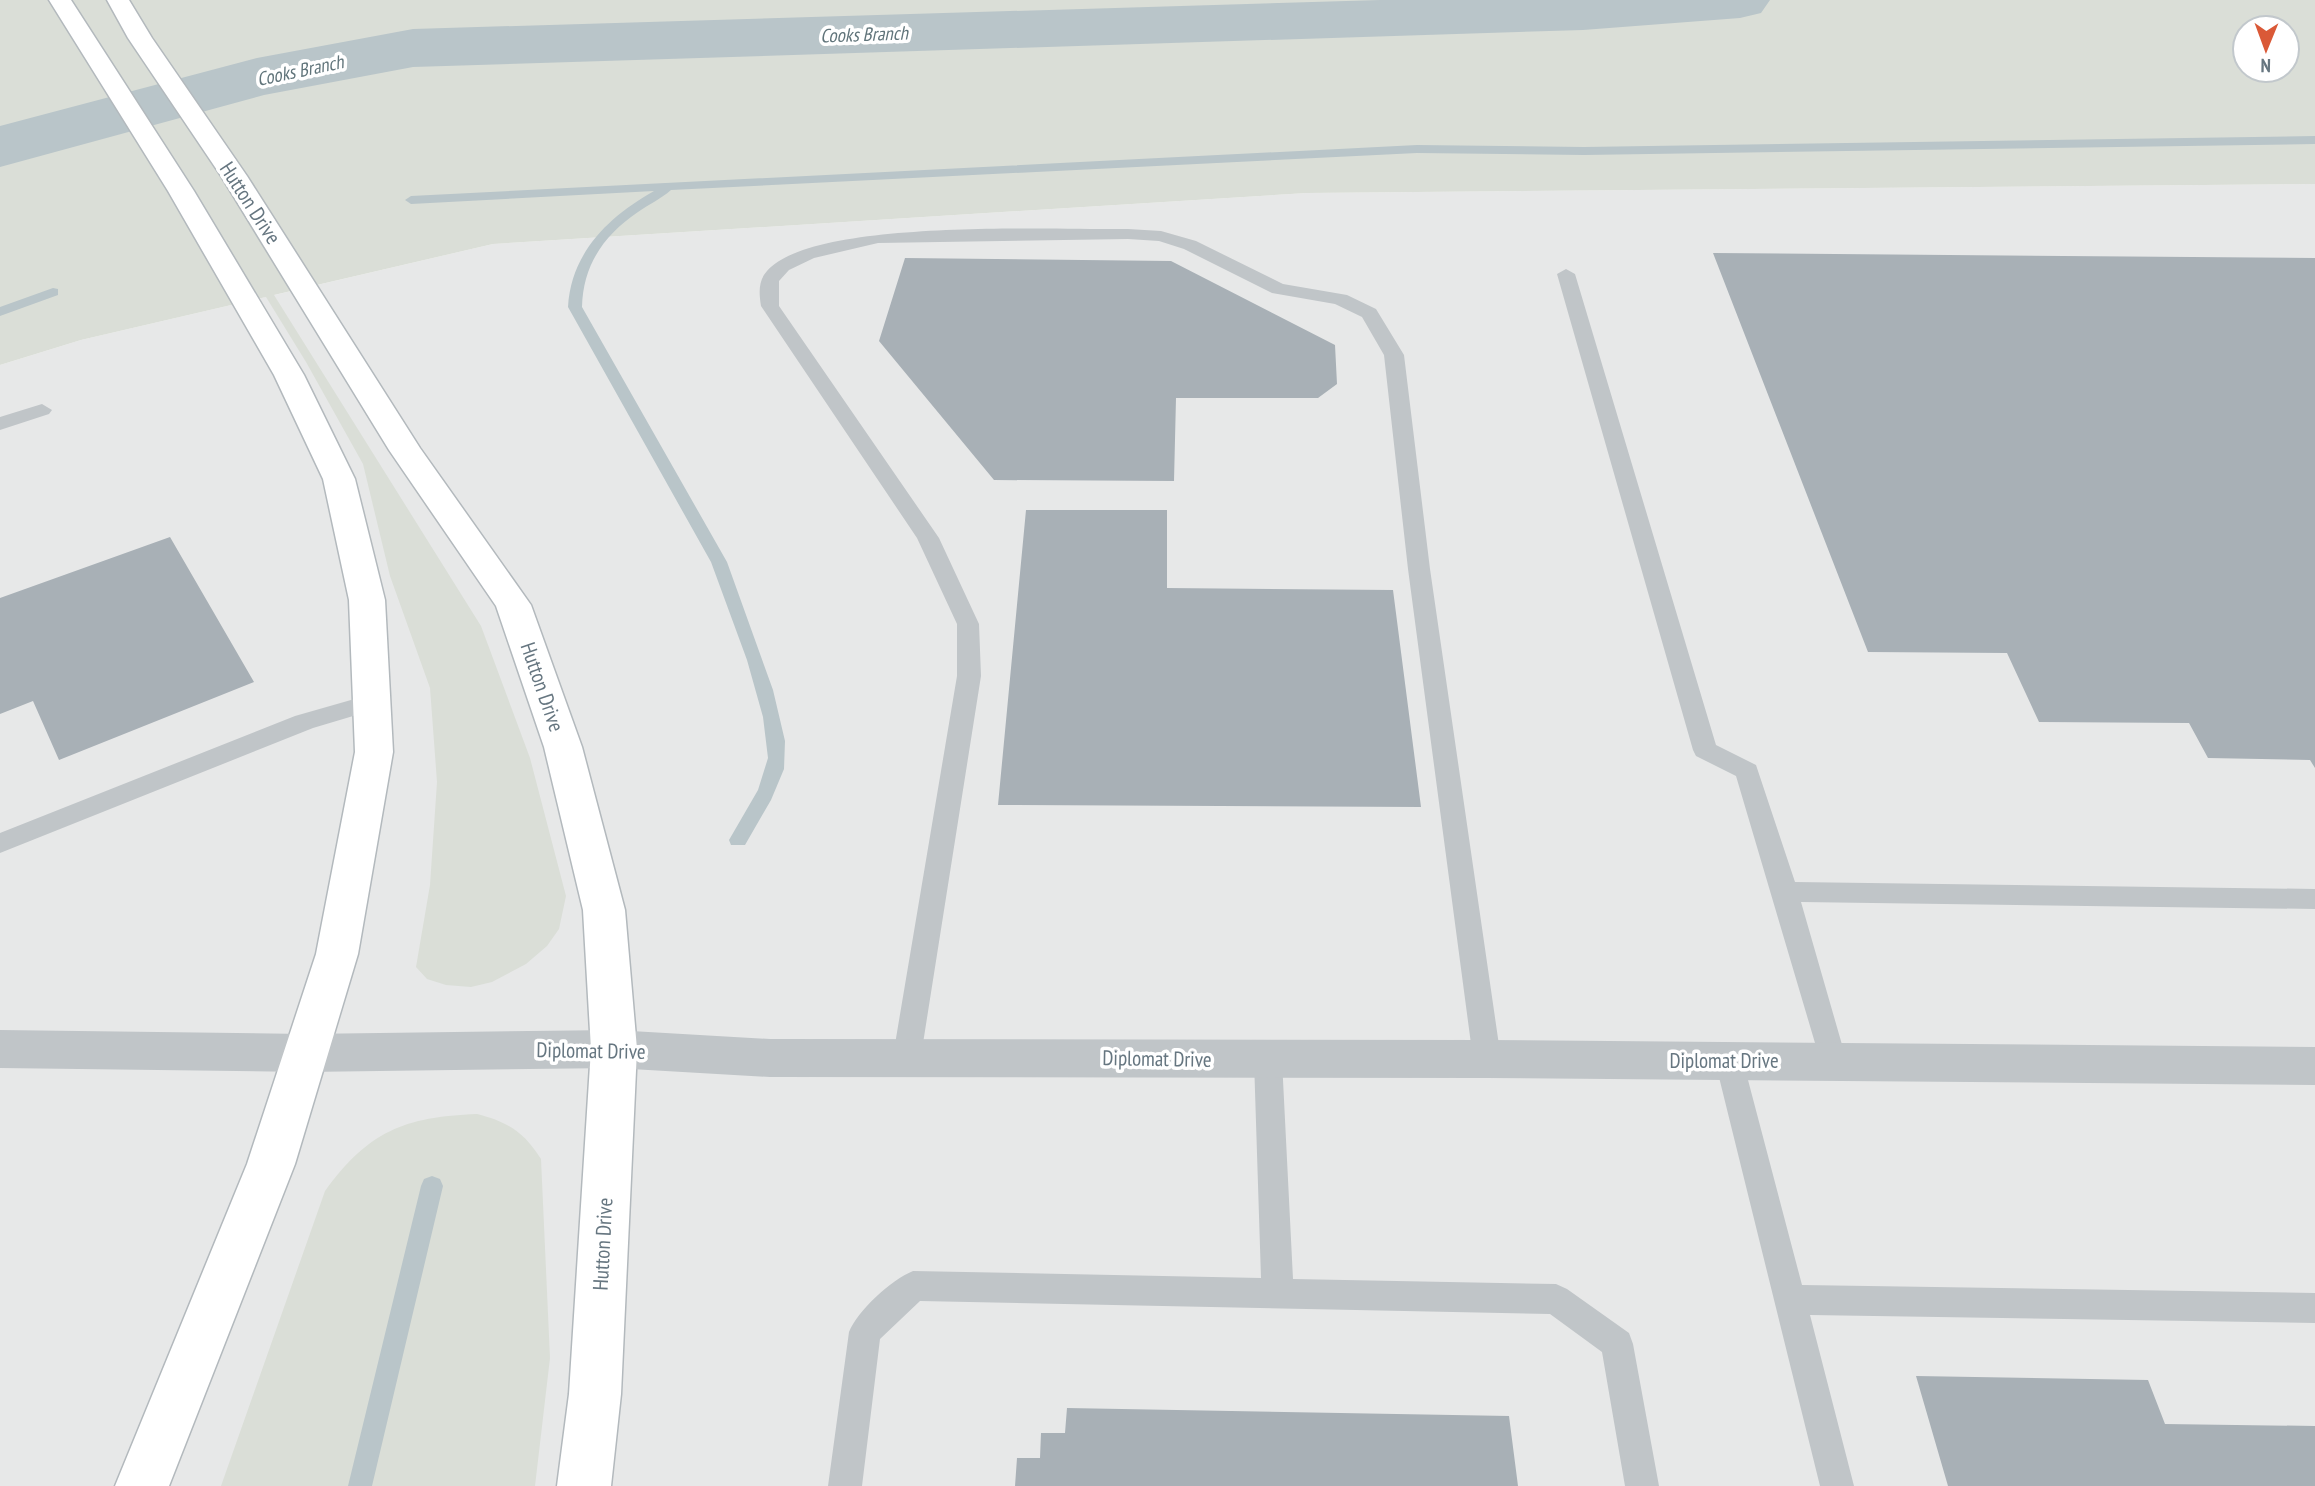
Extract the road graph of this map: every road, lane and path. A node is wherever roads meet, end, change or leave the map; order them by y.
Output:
1 (60, 0) edge
2 (118, 0) edge
3 (1566, 274) dead end
4 (42, 410) dead end
5 (0, 424) edge
6 (372, 702) junction
7 (0, 843) edge
8 (1785, 892) junction
9 (2315, 899) edge
10 (0, 1049) edge
11 (614, 1049) junction
12 (305, 1053) junction
13 (907, 1056) junction
14 (1487, 1059) junction
15 (1268, 1060) junction
16 (1728, 1061) junction
17 (1833, 1062) junction
18 (2315, 1066) edge
19 (1278, 1293) junction
20 (1790, 1300) junction
21 (2315, 1308) edge
22 (142, 1486) edge
23 (584, 1486) edge
24 (845, 1486) edge
25 (1643, 1486) edge
26 (1838, 1486) edge

1 - 6 street
2 - 11 street, Hutton Drive
3 - 8 lane
4 - 5 lane
6 - 7 lane
6 - 12 street
8 - 9 lane
8 - 17 lane
10 - 12 street, Diplomat Drive
11 - 12 street, Diplomat Drive
11 - 13 street, Diplomat Drive
11 - 23 street, Hutton Drive
12 - 22 street
13 - 14 lane
13 - 15 street, Diplomat Drive
14 - 15 street, Diplomat Drive
14 - 16 street, Diplomat Drive
15 - 19 lane
16 - 17 street, Diplomat Drive
16 - 20 lane
17 - 18 street, Diplomat Drive
19 - 24 lane
19 - 25 lane
20 - 21 lane
20 - 26 lane

